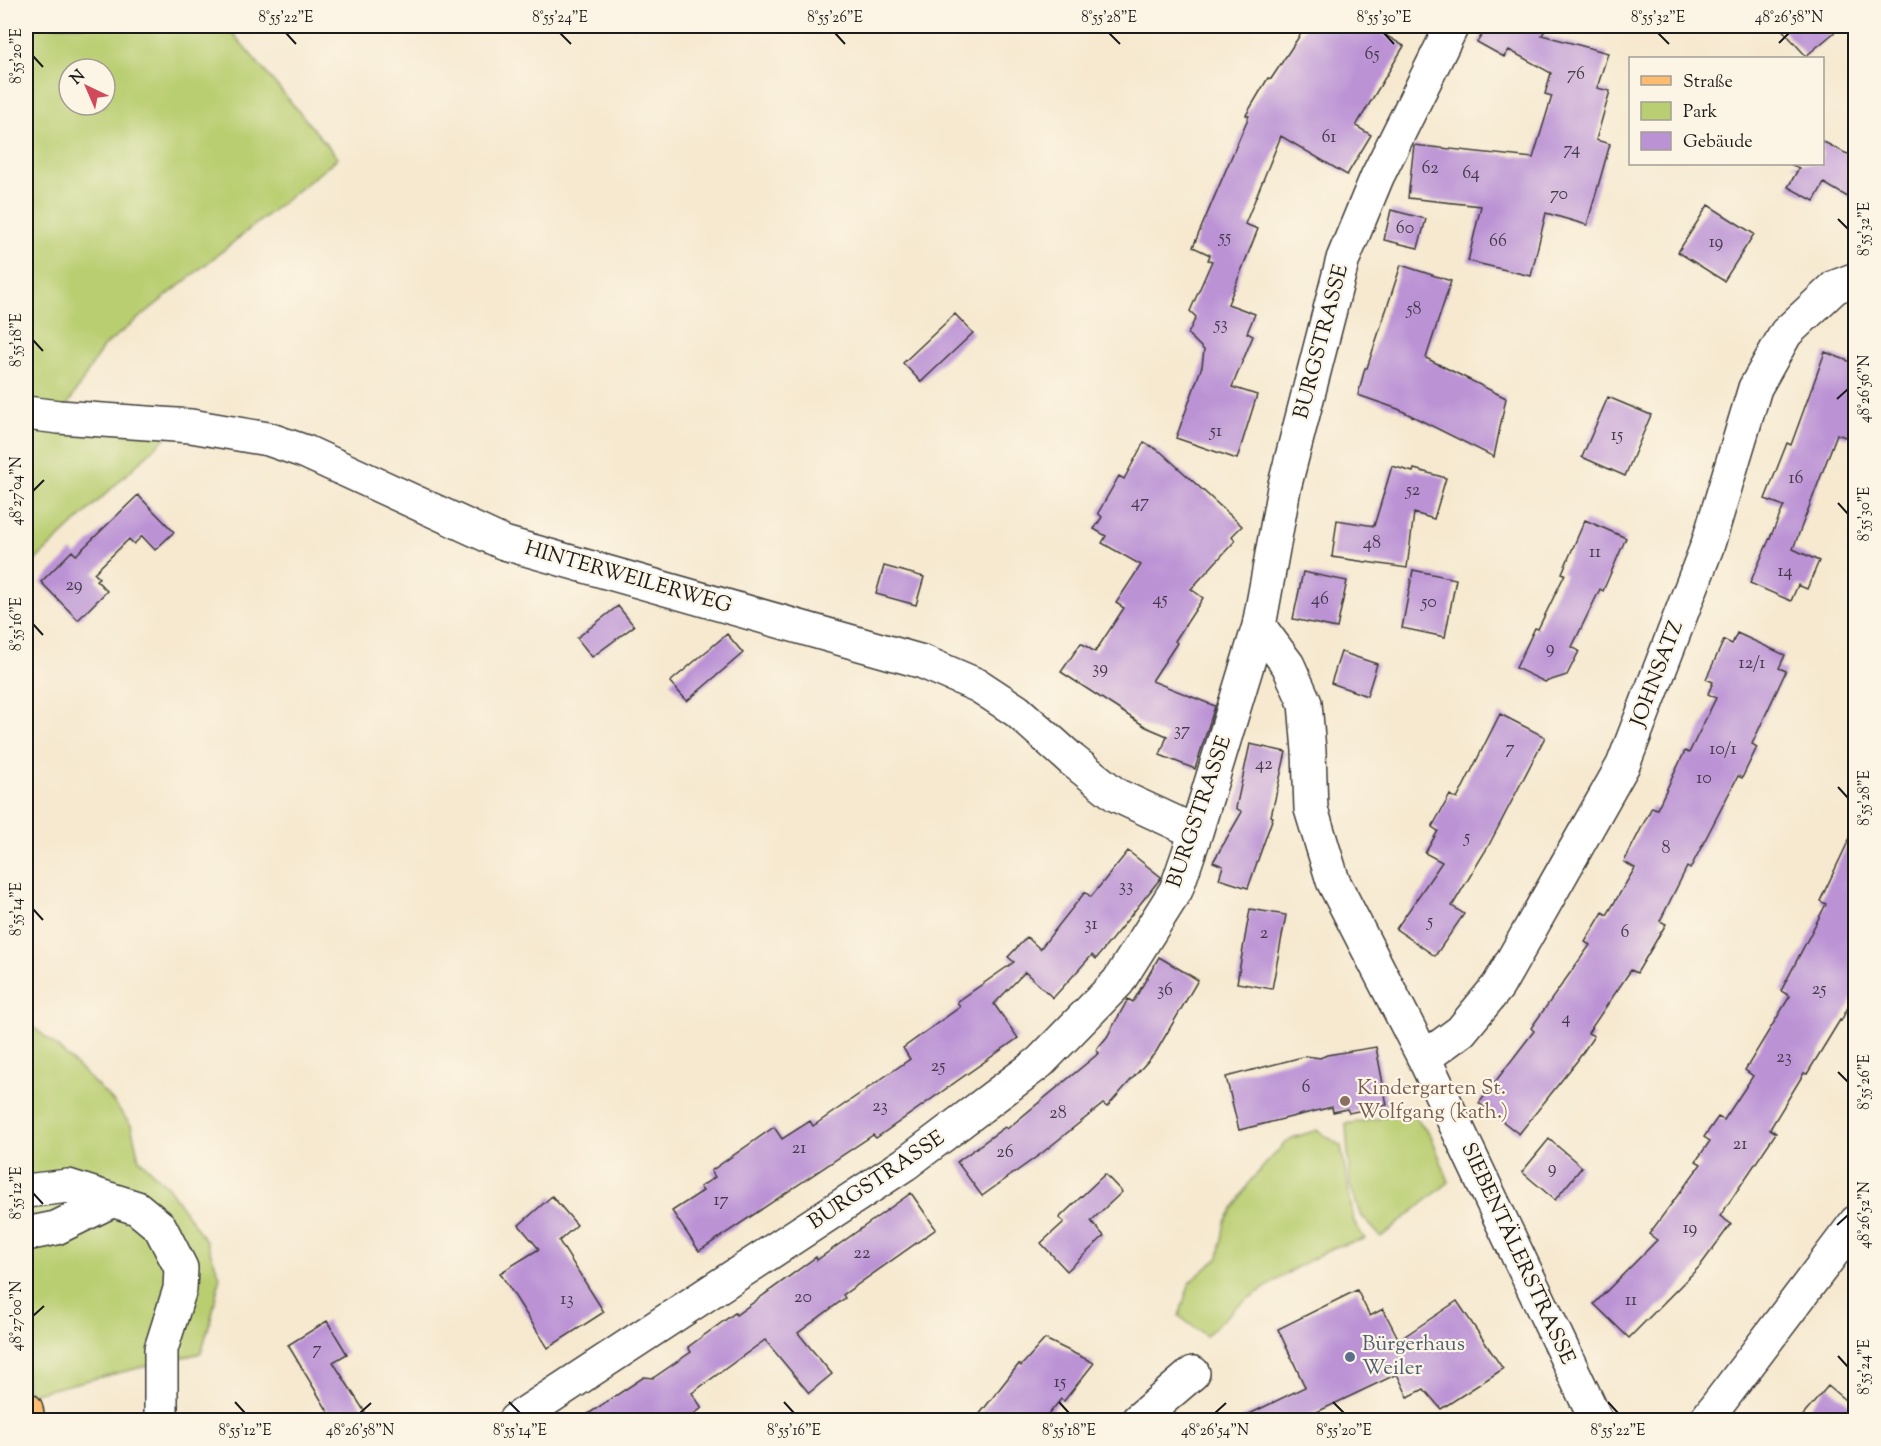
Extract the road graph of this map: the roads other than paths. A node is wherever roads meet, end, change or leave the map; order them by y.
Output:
1 (1452, 26) edge
2 (1856, 279) edge
3 (26, 413) edge
4 (1259, 626) junction
5 (1197, 832) junction
6 (1424, 1058) junction
7 (26, 1191) edge
8 (111, 1201) junction
9 (1856, 1222) edge
10 (26, 1234) edge
11 (1192, 1373) dead end
12 (26, 1409) edge
13 (28, 1420) edge
14 (161, 1420) edge
15 (515, 1420) edge
16 (1138, 1420) edge
17 (1596, 1420) edge
18 (1706, 1420) edge

1 - 4 street, BURGSTRASSE
2 - 6 street, JOHNSATZ
3 - 5 street, HINTERWEILERWEG
4 - 5 street, BURGSTRASSE
4 - 6 street, SIEBENTÄLERSTRASSE
5 - 15 street, BURGSTRASSE
6 - 17 street, SIEBENTÄLERSTRASSE
7 - 8 street
8 - 10 street
8 - 14 street
9 - 18 street
11 - 16 street
12 - 13 main road

